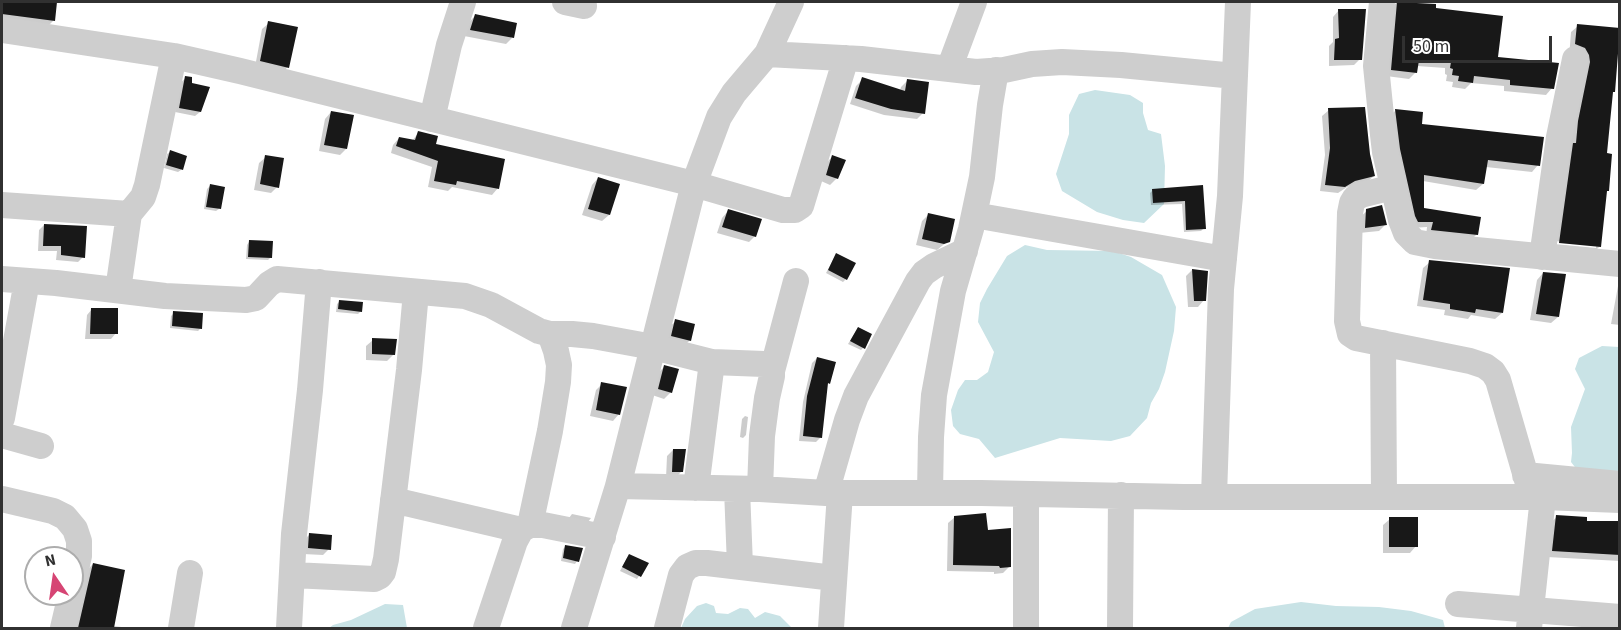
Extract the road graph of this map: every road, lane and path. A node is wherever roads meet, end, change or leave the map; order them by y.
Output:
1 (463, 2) edge
2 (791, 2) edge
3 (974, 2) edge
4 (1238, 2) edge
5 (1382, 2) edge
6 (2, 30) edge
7 (767, 54) junction
8 (174, 56) junction
9 (846, 58) junction
10 (1575, 59) dead end
11 (949, 69) junction
12 (996, 70) junction
13 (1235, 76) junction
14 (432, 119) junction
15 (694, 184) junction
16 (1393, 187) junction
17 (2, 205) edge
18 (129, 214) junction
19 (974, 215) junction
20 (965, 251) junction
21 (1542, 257) junction
22 (1224, 259) junction
23 (1620, 264) edge
24 (2, 279) edge
25 (27, 281) junction
26 (796, 281) dead end
27 (319, 282) junction
28 (118, 290) junction
29 (416, 292) junction
30 (549, 334) junction
31 (1383, 343) junction
32 (653, 347) junction
33 (712, 362) junction
34 (772, 371) junction
35 (2, 418) edge
36 (2, 435) edge
37 (41, 446) dead end
38 (1620, 484) edge
39 (618, 486) junction
40 (696, 488) junction
41 (1532, 488) junction
42 (749, 489) junction
43 (833, 493) junction
44 (930, 493) junction
45 (1026, 494) junction
46 (1121, 495) junction
47 (1214, 496) junction
48 (1384, 497) junction
49 (2, 499) edge
50 (393, 500) junction
51 (1620, 500) edge
52 (525, 527) junction
53 (603, 537) junction
54 (79, 546) edge
55 (740, 566) junction
56 (190, 573) dead end
57 (293, 575) junction
58 (834, 578) junction
59 (1458, 604) dead end
60 (68, 606) edge
61 (1620, 617) edge
62 (1530, 619) edge
63 (63, 628) edge
64 (181, 628) edge
65 (289, 628) edge
66 (486, 628) edge
67 (574, 628) edge
68 (668, 628) edge
69 (831, 628) edge
70 (1026, 628) edge
71 (1120, 628) edge

1 - 14 street
2 - 7 street
3 - 11 street
4 - 13 street
5 - 16 street
6 - 8 street
7 - 9 street
7 - 15 street
8 - 14 street
8 - 18 street
9 - 11 street
9 - 15 street
10 - 21 street
11 - 12 street
12 - 13 street
12 - 19 street
13 - 22 street
14 - 15 street
15 - 32 street
16 - 21 street
16 - 31 street
17 - 18 street
18 - 28 street
19 - 20 street
19 - 22 street
20 - 43 street
20 - 44 street
21 - 23 street
22 - 47 street
24 - 25 street
25 - 28 street
25 - 35 street
26 - 34 street
27 - 28 street
27 - 29 street
27 - 57 street
29 - 30 street
29 - 50 street
30 - 32 street
30 - 52 street
31 - 41 street
31 - 48 street
32 - 33 street
32 - 39 street
33 - 34 street
33 - 40 street
34 - 42 street
36 - 37 street
38 - 41 street
39 - 40 street
39 - 53 street
40 - 42 street
41 - 48 street
41 - 51 street
41 - 62 street
42 - 43 street
42 - 55 street
43 - 44 street
43 - 58 street
44 - 45 street
45 - 46 street
45 - 70 street
46 - 47 street
46 - 71 street
47 - 48 street
49 - 54 street
50 - 52 street
50 - 57 street
52 - 53 street
52 - 66 street
53 - 67 street
55 - 58 street
55 - 68 street
56 - 64 street
57 - 65 street
58 - 69 street
59 - 62 street
60 - 63 street
61 - 62 street

